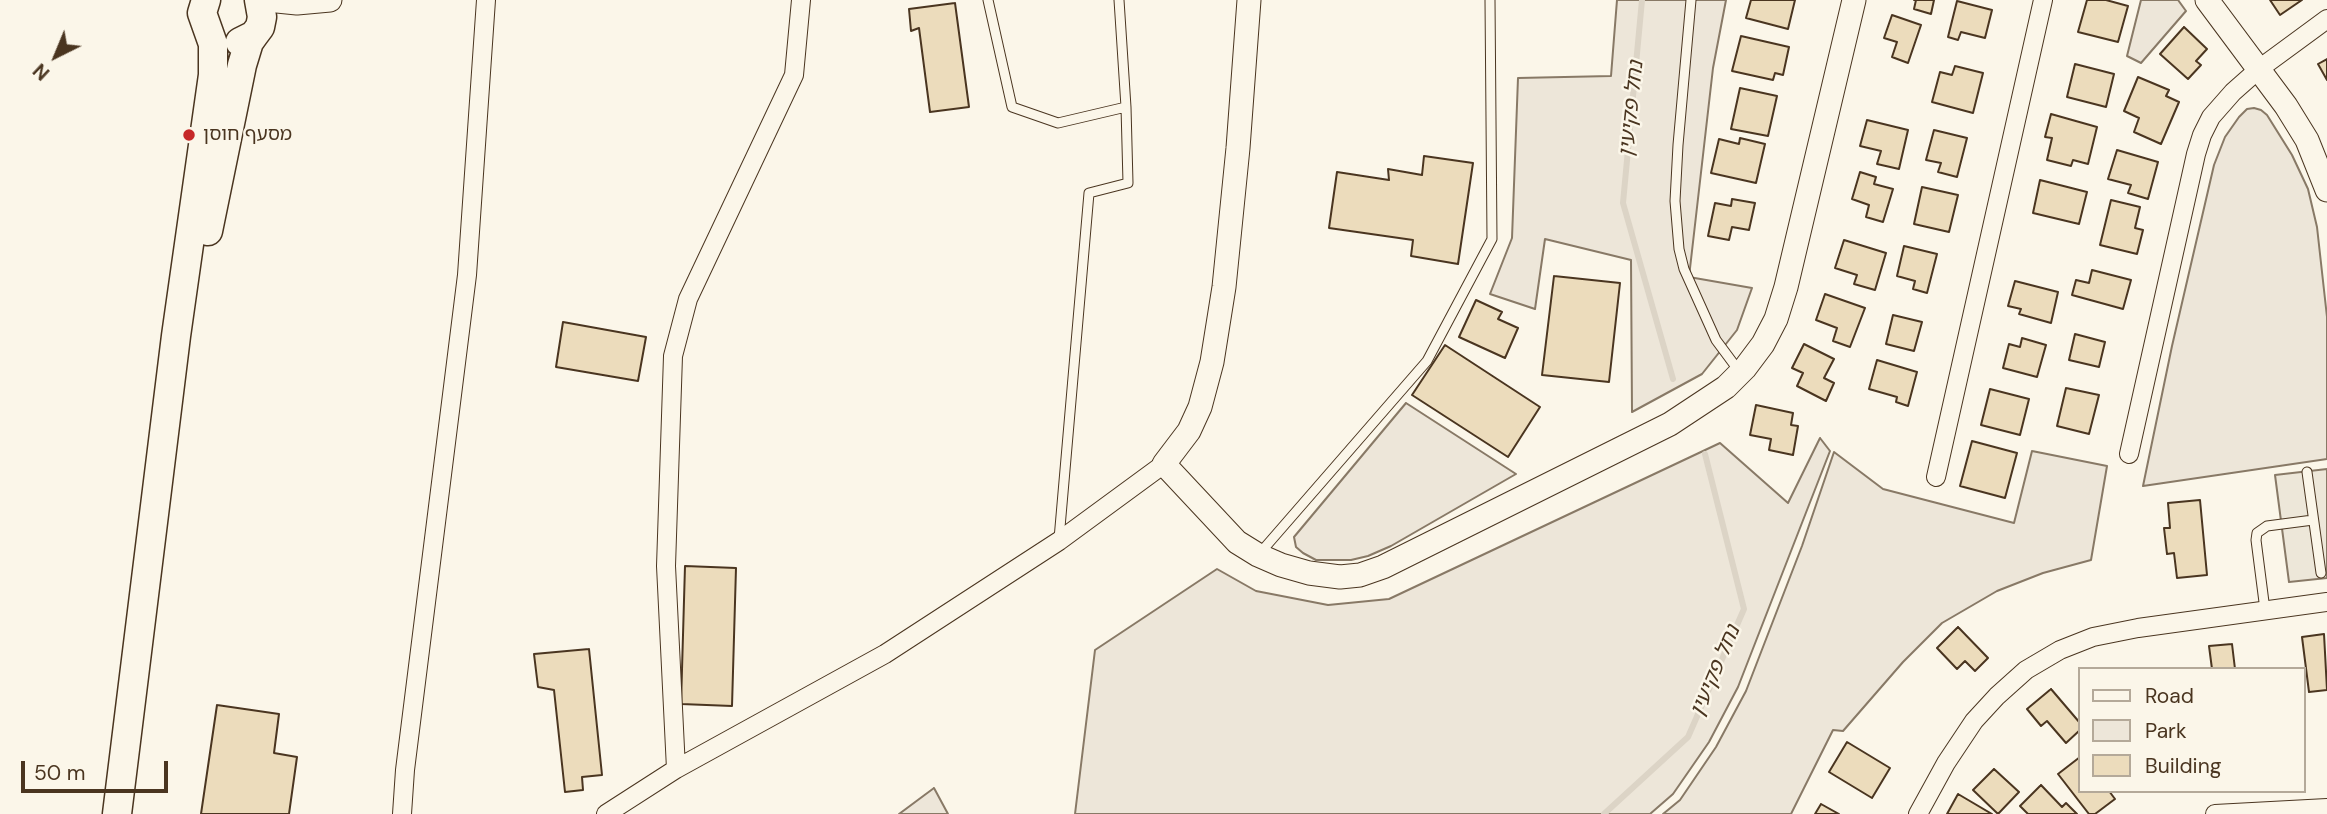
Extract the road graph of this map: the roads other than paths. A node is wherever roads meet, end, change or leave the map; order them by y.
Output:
1 (206, 0) edge
2 (330, 0) edge
3 (486, 0) edge
4 (801, 0) edge
5 (988, 0) edge
6 (1119, 0) edge
7 (1249, 0) edge
8 (1490, 0) edge
9 (1690, 0) edge
10 (1854, 0) edge
11 (2043, 0) edge
12 (2207, 0) edge
13 (260, 15) edge
14 (2327, 19) edge
15 (209, 32) junction
16 (2259, 69) junction
17 (1126, 107) junction
18 (2327, 190) edge
19 (1741, 373) junction
20 (2129, 454) dead end
21 (1164, 464) junction
22 (2307, 472) dead end
23 (1936, 477) dead end
24 (2313, 520) junction
25 (1059, 541) junction
26 (1258, 555) junction
27 (2321, 573) dead end
28 (2327, 602) edge
29 (2265, 610) junction
30 (676, 769) junction
31 (2327, 808) edge
32 (117, 814) edge
33 (135, 814) edge
34 (402, 814) edge
35 (606, 814) edge
36 (1917, 814) edge
37 (2215, 814) edge

1 - 15 main road
2 - 13 street
3 - 34 street
4 - 30 street
5 - 17 lane
6 - 17 lane
7 - 21 street
8 - 26 lane
9 - 19 lane
10 - 19 street
11 - 23 street
12 - 16 street
13 - 15 main road
13 - 33 main road
14 - 16 street
15 - 32 main road
16 - 18 street
16 - 20 street
17 - 25 lane
19 - 26 street
21 - 25 street
21 - 26 street
22 - 24 lane
24 - 27 lane
24 - 29 lane
25 - 30 street
28 - 29 street
29 - 36 street
30 - 35 street
31 - 37 street

